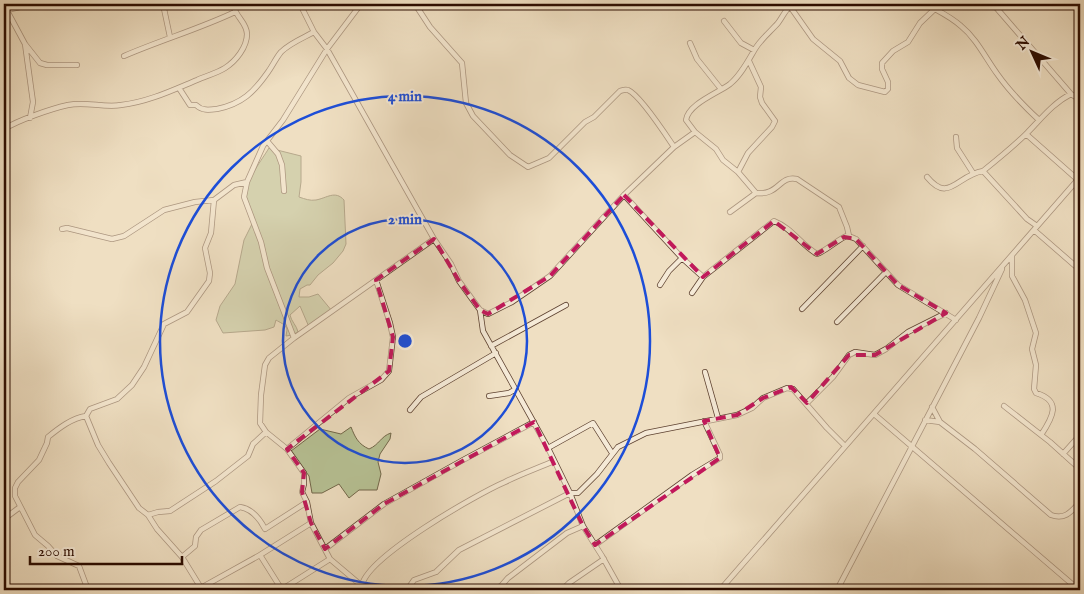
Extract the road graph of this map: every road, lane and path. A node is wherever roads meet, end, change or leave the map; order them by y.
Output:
1 (27, 4) edge
2 (163, 4) edge
3 (238, 4) edge
4 (300, 4) edge
5 (361, 4) edge
6 (415, 4) edge
7 (790, 4) edge
8 (926, 4) edge
9 (993, 4) edge
10 (938, 6) edge
11 (5, 8) edge
12 (235, 12) junction
13 (724, 21) dead end
14 (314, 32) junction
15 (170, 37) junction
16 (690, 43) dead end
17 (25, 44) junction
18 (327, 49) junction
19 (754, 50) junction
20 (124, 56) dead end
21 (749, 61) junction
22 (77, 65) dead end
23 (179, 88) junction
24 (721, 89) junction
25 (1071, 94) junction
26 (1080, 100) edge
27 (30, 118) junction
28 (1039, 120) junction
29 (4, 129) edge
30 (695, 132) junction
31 (1026, 134) junction
32 (956, 137) dead end
33 (267, 141) junction
34 (674, 147) junction
35 (738, 172) junction
36 (973, 172) junction
37 (983, 172) junction
38 (927, 177) dead end
39 (1079, 178) edge
40 (246, 182) junction
41 (284, 191) dead end
42 (756, 194) junction
43 (624, 195) junction
44 (214, 200) junction
45 (730, 212) dead end
46 (1035, 228) junction
47 (62, 229) dead end
48 (849, 236) junction
49 (434, 239) junction
50 (863, 246) junction
51 (1012, 255) junction
52 (682, 258) junction
53 (1006, 262) junction
54 (1080, 270) edge
55 (886, 272) junction
56 (703, 277) junction
57 (376, 280) junction
58 (660, 285) dead end
59 (692, 293) dead end
60 (566, 305) dead end
61 (802, 309) dead end
62 (480, 310) junction
63 (946, 313) junction
64 (956, 320) junction
65 (837, 322) dead end
66 (294, 338) junction
67 (491, 346) junction
68 (496, 353) junction
69 (704, 372) dead end
70 (516, 390) junction
71 (489, 396) dead end
72 (807, 403) junction
73 (1004, 406) dead end
74 (932, 407) junction
75 (410, 410) dead end
76 (874, 414) junction
77 (86, 416) junction
78 (718, 418) junction
79 (925, 420) junction
80 (704, 421) junction
81 (534, 422) junction
82 (940, 422) junction
83 (266, 432) junction
84 (1041, 435) junction
85 (1080, 435) edge
86 (845, 446) junction
87 (912, 446) junction
88 (548, 448) junction
89 (287, 449) junction
90 (612, 454) junction
91 (1063, 454) junction
92 (554, 461) junction
93 (1080, 469) edge
94 (570, 493) junction
95 (307, 502) junction
96 (1080, 502) edge
97 (20, 507) junction
98 (148, 515) junction
99 (4, 519) edge
100 (311, 523) junction
101 (582, 526) junction
102 (595, 545) junction
103 (325, 549) junction
104 (260, 555) junction
105 (182, 557) junction
106 (330, 559) junction
107 (604, 559) junction
108 (360, 588) edge
109 (199, 589) edge
110 (88, 590) edge
111 (282, 590) edge
112 (407, 590) edge
113 (490, 590) edge
114 (565, 590) edge
115 (621, 590) edge
116 (720, 590) edge
117 (837, 590) edge
118 (1079, 590) edge

1 - 11 street
2 - 15 street
3 - 12 street
4 - 14 street
5 - 18 street
6 - 34 street
7 - 10 street
7 - 19 street
8 - 10 street
9 - 25 street
10 - 28 street
11 - 17 street
12 - 15 street
12 - 23 street
13 - 19 street
14 - 18 street
14 - 23 street
15 - 20 street
16 - 24 street
17 - 22 street
17 - 27 street
18 - 33 street
18 - 49 street
19 - 21 street
21 - 24 street
21 - 35 street
23 - 27 street
24 - 30 street
25 - 26 street
25 - 28 street
27 - 29 street
28 - 31 street
30 - 34 street
30 - 35 street
31 - 37 street
31 - 39 street
32 - 36 street
33 - 40 street
33 - 41 street
34 - 43 street
35 - 42 street
36 - 37 street
36 - 38 street
37 - 46 street
39 - 46 street
40 - 44 street
40 - 66 street
42 - 45 street
42 - 48 street
43 - 52 street
43 - 62 street
44 - 47 street
44 - 77 street
46 - 51 street
46 - 54 street
48 - 50 street
48 - 56 street
49 - 57 street
49 - 62 street
50 - 55 street
50 - 61 street
51 - 53 street
51 - 84 street
52 - 56 street
52 - 58 street
53 - 64 street
53 - 74 street
55 - 63 street
55 - 65 street
56 - 59 street
57 - 66 street
57 - 89 street
60 - 67 street
62 - 67 street
63 - 64 street
63 - 72 street
64 - 76 street
66 - 83 street
67 - 68 street
68 - 70 street
68 - 75 street
69 - 78 street
70 - 71 street
70 - 81 street
72 - 78 street
72 - 86 street
73 - 84 street
74 - 79 street
74 - 82 street
76 - 86 street
76 - 87 street
77 - 97 street
77 - 98 street
78 - 80 street
79 - 82 street
79 - 87 street
80 - 90 street
80 - 102 street
81 - 88 street
81 - 103 street
82 - 96 street
83 - 89 street
83 - 98 street
84 - 91 street
85 - 91 street
86 - 116 street
87 - 117 street
87 - 118 street
88 - 90 street
88 - 92 street
89 - 95 street
90 - 94 street
91 - 93 street
92 - 94 street
92 - 108 street
94 - 101 street
94 - 112 street
95 - 100 street
95 - 105 street
97 - 99 street
97 - 110 street
98 - 105 street
100 - 103 street
100 - 104 street
101 - 102 street
101 - 113 street
102 - 107 street
103 - 106 street
104 - 109 street
104 - 111 street
105 - 109 street
106 - 108 street
106 - 111 street
107 - 114 street
107 - 115 street

